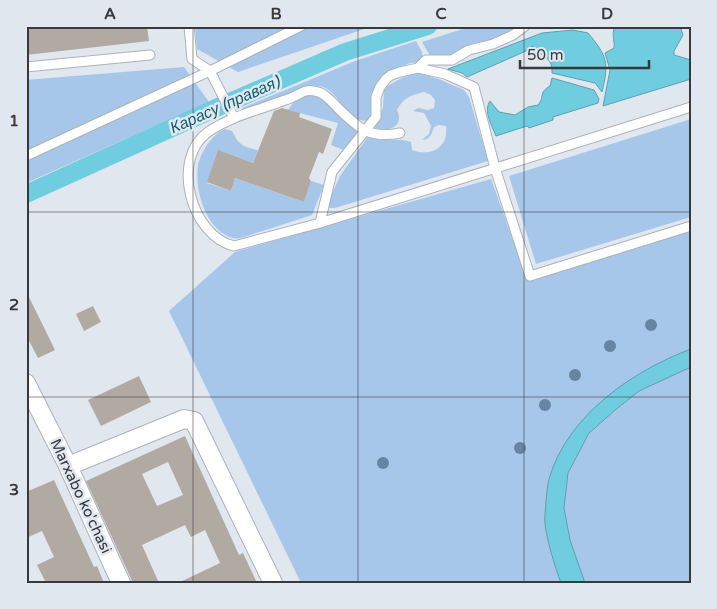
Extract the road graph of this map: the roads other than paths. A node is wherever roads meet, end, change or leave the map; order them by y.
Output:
1 (189, 26) edge
2 (301, 26) edge
3 (525, 26) edge
4 (150, 55) dead end
5 (26, 67) edge
6 (418, 68) junction
7 (210, 71) junction
8 (691, 107) edge
9 (234, 118) junction
10 (364, 131) junction
11 (400, 133) dead end
12 (26, 156) edge
13 (495, 168) junction
14 (320, 222) junction
15 (691, 226) edge
16 (26, 383) edge
17 (33, 412) edge
18 (68, 466) junction
19 (121, 583) edge
20 (273, 583) edge

1 - 7 lane
2 - 7 lane
3 - 6 lane
4 - 5 lane
6 - 10 lane
6 - 13 lane
7 - 9 lane
7 - 12 lane
8 - 13 lane
9 - 10 lane
9 - 14 lane
10 - 11 lane
10 - 14 lane
13 - 14 lane
13 - 15 lane
16 - 17 street, Marxabo ko'chasi
17 - 18 street, Marxabo ko'chasi
18 - 19 street, Marxabo ko'chasi
18 - 20 street

